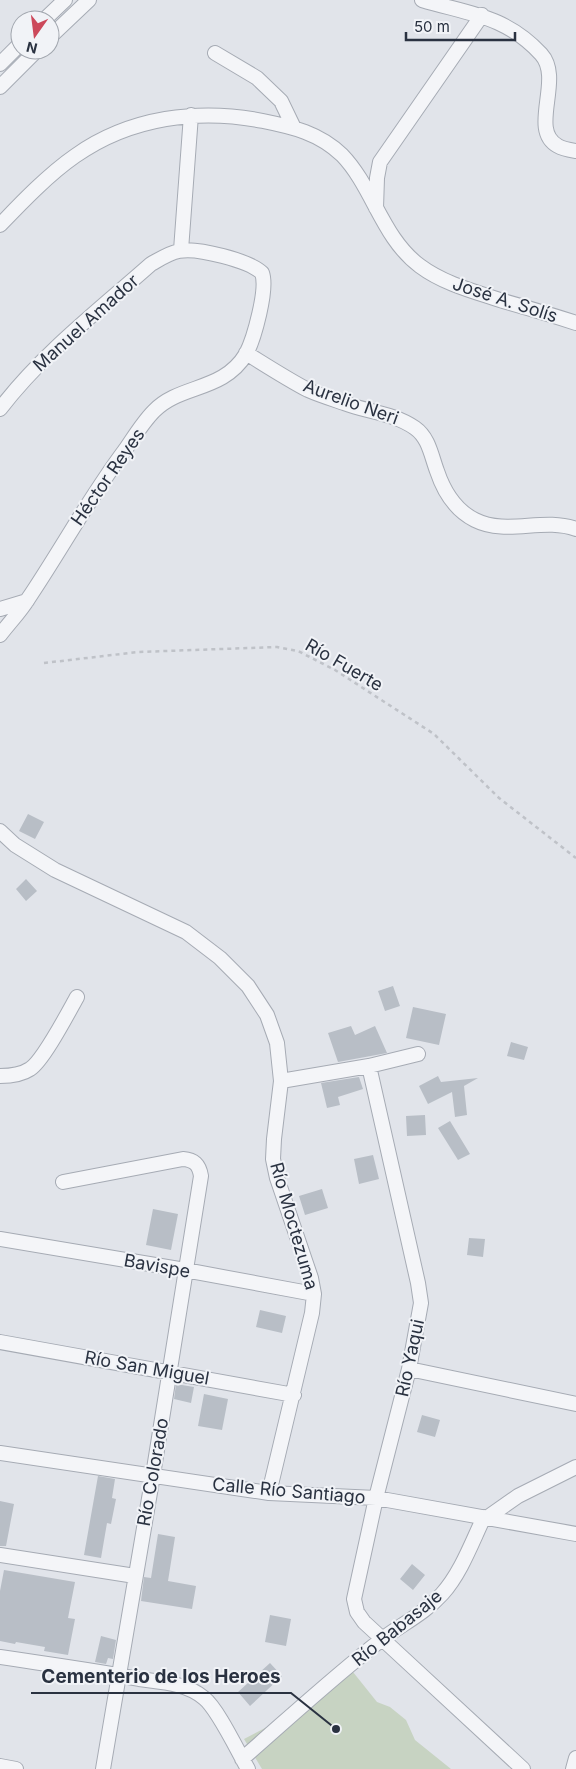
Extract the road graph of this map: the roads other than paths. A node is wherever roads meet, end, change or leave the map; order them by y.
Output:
1 (65, 0) edge
2 (89, 0) edge
3 (422, 0) edge
4 (54, 10) edge
5 (482, 15) junction
6 (60, 28) edge
7 (215, 52) dead end
8 (27, 60) edge
9 (0, 87) edge
10 (191, 115) junction
11 (294, 128) junction
12 (576, 151) edge
13 (376, 209) junction
14 (0, 225) edge
15 (181, 250) junction
16 (576, 323) edge
17 (246, 354) junction
18 (0, 409) edge
19 (576, 529) edge
20 (27, 601) junction
21 (0, 609) edge
22 (0, 635) edge
23 (0, 831) edge
24 (77, 997) dead end
25 (418, 1054) dead end
26 (369, 1066) junction
27 (0, 1076) edge
28 (281, 1081) junction
29 (62, 1182) dead end
30 (0, 1239) edge
31 (185, 1270) junction
32 (314, 1294) junction
33 (0, 1342) edge
34 (409, 1369) junction
35 (169, 1372) junction
36 (294, 1395) junction
37 (576, 1404) edge
38 (0, 1453) edge
39 (576, 1467) edge
40 (153, 1476) junction
41 (269, 1493) junction
42 (376, 1498) junction
43 (486, 1517) junction
44 (576, 1534) edge
45 (0, 1555) edge
46 (135, 1576) junction
47 (382, 1639) junction
48 (0, 1658) edge
49 (118, 1675) junction
50 (576, 1758) edge
51 (245, 1764) edge
52 (0, 1766) edge
53 (16, 1769) edge
54 (104, 1769) edge
55 (523, 1769) edge
56 (573, 1769) edge

1 - 4 street
2 - 6 street
3 - 5 street
5 - 12 street
5 - 13 street
7 - 11 street
8 - 9 street
10 - 11 street, José A. Solís
10 - 14 street, José A. Solís
10 - 15 street
11 - 13 street, José A. Solís
13 - 16 street, José A. Solís
15 - 17 street
15 - 18 street, Manuel Amador
17 - 19 street, Aurelio Neri
17 - 20 street, Héctor Reyes
20 - 21 street
20 - 22 street, Héctor Reyes
23 - 28 street, Río Moctezuma
24 - 27 street
25 - 26 street
26 - 28 street
26 - 34 street, Río Yaqui
28 - 32 street, Río Moctezuma
29 - 31 street, Río Colorado
30 - 31 street, Bavispe
31 - 32 street, Bavispe
31 - 35 street, Río Colorado
32 - 36 street, Río Moctezuma
33 - 35 street, Río San Miguel
34 - 37 street
34 - 42 street, Río Yaqui
35 - 36 street, Río San Miguel
35 - 40 street, Río Colorado
36 - 41 street, Río Moctezuma
38 - 40 street, Calle Río Santiago
39 - 43 street, Río Babasaje
40 - 41 street, Calle Río Santiago
40 - 46 street, Río Colorado
41 - 42 street, Calle Río Santiago
42 - 43 street, Calle Río Santiago
42 - 47 street, Río Yaqui
43 - 44 street, Calle Río Santiago
43 - 47 street, Río Babasaje
45 - 46 street
46 - 49 street, Río Colorado
47 - 51 street, Río Babasaje
47 - 55 street, Río Yaqui
48 - 49 street
49 - 51 street
49 - 54 street, Río Colorado
50 - 56 street
52 - 53 street

